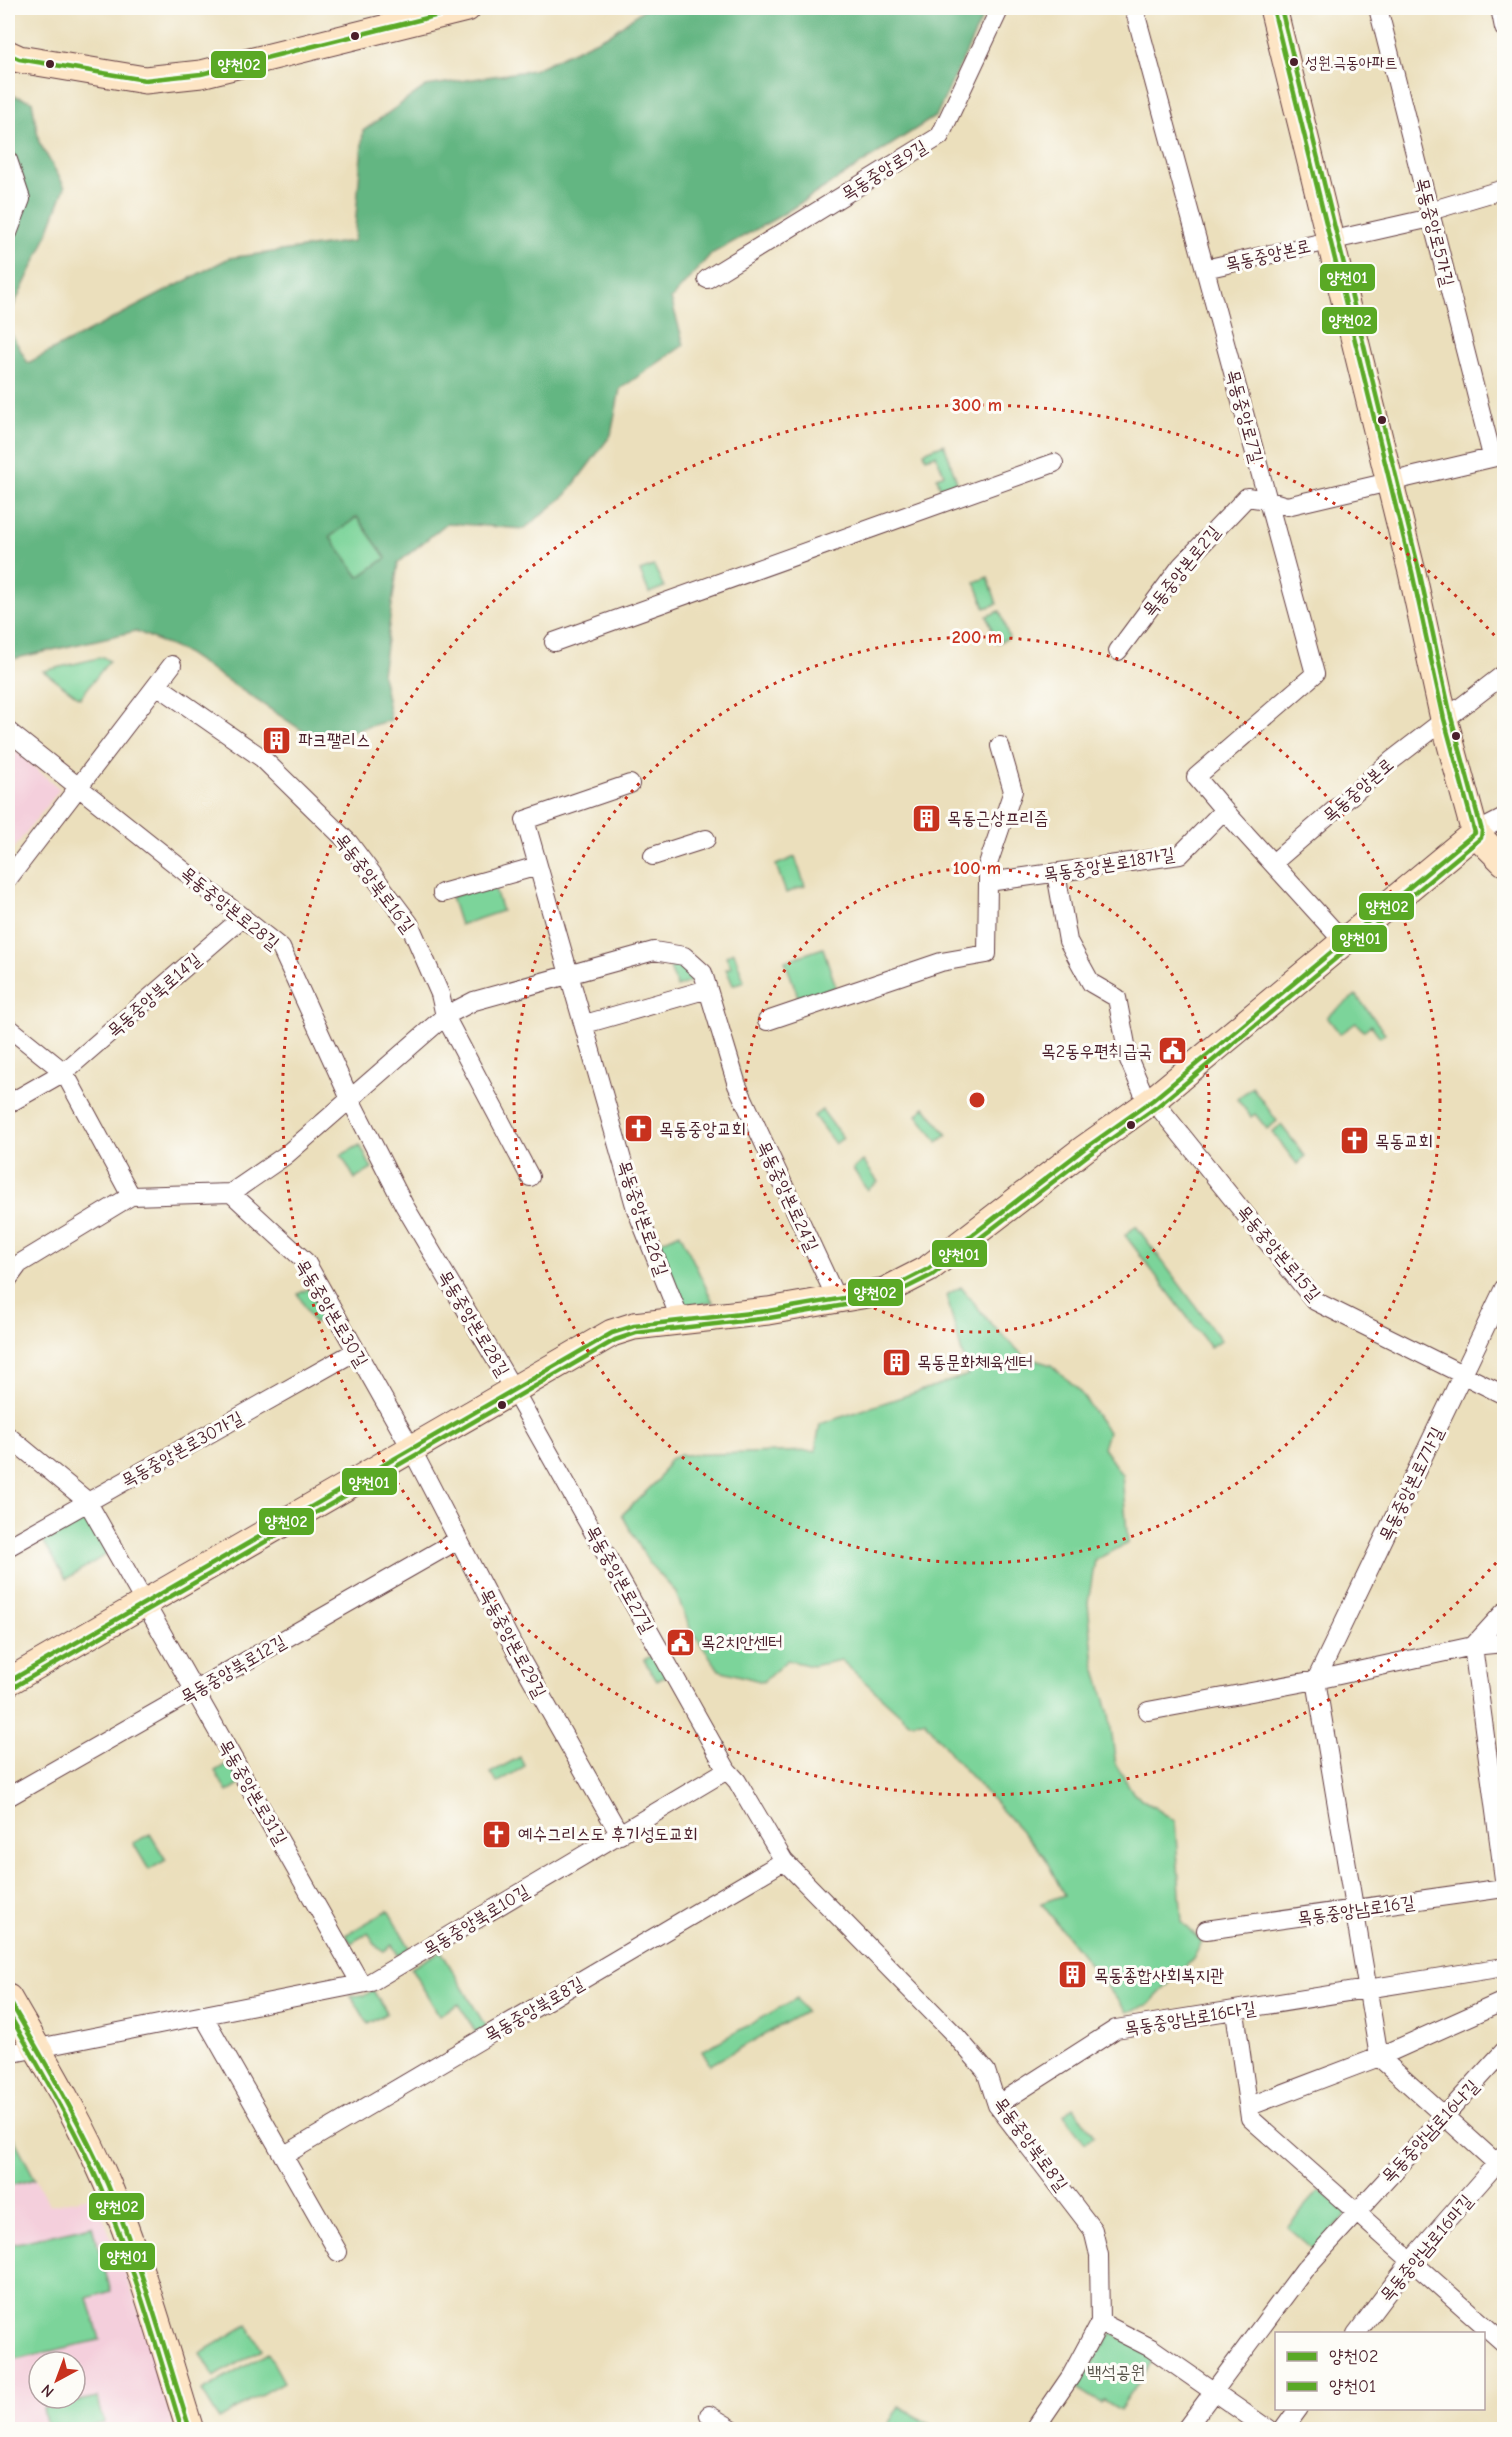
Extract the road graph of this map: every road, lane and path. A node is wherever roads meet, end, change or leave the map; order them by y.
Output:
1 (467, 8) edge
2 (1000, 8) edge
3 (1134, 8) edge
4 (1273, 8) edge
5 (1378, 8) edge
6 (1500, 8) edge
7 (1504, 28) edge
8 (8, 54) edge
9 (8, 160) edge
10 (1504, 189) edge
11 (1430, 214) junction
12 (8, 233) edge
13 (1331, 240) junction
14 (1205, 269) junction
15 (707, 279) dead end
16 (1498, 455) edge
17 (1054, 463) dead end
18 (1390, 481) junction
19 (1267, 500) junction
20 (555, 642) dead end
21 (1118, 651) dead end
22 (172, 664) dead end
23 (1504, 674) edge
24 (157, 685) junction
25 (1444, 719) junction
26 (8, 731) edge
27 (1000, 746) dead end
28 (630, 784) dead end
29 (78, 787) junction
30 (1224, 810) junction
31 (1504, 818) edge
32 (1475, 833) junction
33 (706, 839) dead end
34 (653, 856) dead end
35 (1504, 862) edge
36 (1273, 864) junction
37 (538, 866) junction
38 (1056, 873) junction
39 (8, 879) edge
40 (988, 882) junction
41 (442, 893) dead end
42 (243, 917) junction
43 (1343, 941) junction
44 (571, 975) junction
45 (708, 989) junction
46 (445, 1016) junction
47 (767, 1022) dead end
48 (585, 1024) junction
49 (8, 1027) edge
50 (64, 1072) junction
51 (350, 1099) junction
52 (1151, 1102) junction
53 (8, 1104) edge
54 (530, 1177) dead end
55 (231, 1193) junction
56 (131, 1196) junction
57 (8, 1279) edge
58 (1504, 1288) edge
59 (837, 1300) junction
60 (681, 1321) junction
61 (356, 1351) junction
62 (1463, 1374) junction
63 (513, 1389) junction
64 (1504, 1395) edge
65 (8, 1436) edge
66 (411, 1448) junction
67 (87, 1502) junction
68 (459, 1540) junction
69 (8, 1547) edge
70 (144, 1601) junction
71 (1504, 1612) edge
72 (1504, 1643) edge
73 (1473, 1646) junction
74 (1316, 1680) junction
75 (8, 1682) edge
76 (195, 1691) junction
77 (1148, 1711) dead end
78 (727, 1770) junction
79 (8, 1797) edge
80 (620, 1835) junction
81 (784, 1861) junction
82 (1504, 1879) edge
83 (1504, 1888) edge
84 (1354, 1911) junction
85 (1206, 1930) dead end
86 (1504, 1967) edge
87 (361, 1984) junction
88 (1367, 1988) junction
89 (8, 1998) edge
90 (1504, 2001) edge
91 (1235, 2012) junction
92 (203, 2015) junction
93 (37, 2048) junction
94 (1504, 2050) edge
95 (8, 2054) edge
96 (1379, 2057) junction
97 (997, 2105) junction
98 (1250, 2106) junction
99 (1444, 2116) junction
100 (283, 2156) junction
101 (1502, 2163) edge
102 (1356, 2212) junction
103 (338, 2252) dead end
104 (1411, 2261) junction
105 (1100, 2322) junction
106 (1358, 2332) edge
107 (1504, 2343) edge
108 (1213, 2390) junction
109 (1298, 2410) edge
110 (709, 2415) dead end
111 (190, 2430) edge
112 (734, 2430) edge
113 (1034, 2430) edge
114 (1185, 2430) edge
115 (1269, 2430) edge
116 (1283, 2430) edge

1 - 8 street
2 - 15 street, 목동중앙로9길
3 - 14 street, 목동중앙로7길
4 - 13 street, 목동중앙본로
5 - 11 street, 목동중앙로5가길
6 - 7 street
9 - 12 street
10 - 11 street, 목동중앙본로
11 - 13 street, 목동중앙본로
11 - 16 street, 목동중앙로5가길
13 - 14 street, 목동중앙본로
13 - 18 street, 목동중앙본로
14 - 19 street, 목동중앙로7길
16 - 18 street, 목동중앙본로2길
17 - 20 street
18 - 19 street, 목동중앙본로2길
18 - 25 street, 목동중앙본로
19 - 21 street, 목동중앙본로2길
19 - 30 street, 목동중앙로7길
22 - 24 street
23 - 25 street
24 - 29 street
24 - 46 street, 목동중앙북로16길
25 - 32 street, 목동중앙본로
25 - 36 street, 목동중앙본로
26 - 29 street, 목동중앙본로28길
27 - 40 street
28 - 37 street, 목동중앙본로26길
29 - 39 street
29 - 42 street, 목동중앙본로28길
30 - 36 street
30 - 38 street, 목동중앙본로18가길
31 - 32 street
32 - 35 street
32 - 43 street
33 - 34 street
36 - 43 street
37 - 41 street
37 - 44 street, 목동중앙본로26길
38 - 40 street, 목동중앙본로18가길
38 - 52 street
40 - 47 street
42 - 50 street, 목동중앙북로14길
42 - 51 street, 목동중앙본로28길
43 - 52 street
44 - 45 street, 목동중앙본로24길
44 - 46 street
44 - 48 street, 목동중앙본로26길
45 - 48 street
45 - 59 street, 목동중앙본로24길
46 - 51 street
46 - 54 street, 목동중앙북로16길
48 - 60 street, 목동중앙본로26길
49 - 50 street
50 - 53 street, 목동중앙북로14길
50 - 56 street
51 - 55 street
51 - 63 street, 목동중앙본로28길
52 - 59 street
52 - 62 street, 목동중앙본로15길
55 - 56 street
55 - 61 street, 목동중앙본로30길
56 - 57 street
58 - 62 street, 목동중앙본로7가길
59 - 60 street
60 - 63 street
61 - 66 street, 목동중앙본로30길
61 - 67 street, 목동중앙본로30가길
62 - 64 street, 목동중앙본로15길
62 - 74 street, 목동중앙본로7가길
63 - 66 street
63 - 78 street, 목동중앙본로27길
65 - 67 street
66 - 68 street, 목동중앙본로29길
66 - 70 street
67 - 69 street, 목동중앙본로30가길
67 - 70 street, 목동중앙본로31길
68 - 76 street, 목동중앙북로12길
68 - 80 street, 목동중앙본로29길
70 - 75 street
70 - 76 street, 목동중앙본로31길
71 - 73 street
72 - 73 street
73 - 74 street
73 - 82 street
74 - 77 street
74 - 84 street
76 - 79 street, 목동중앙북로12길
76 - 87 street, 목동중앙본로31길
78 - 80 street, 목동중앙북로10길
78 - 81 street, 목동중앙북로8길
80 - 87 street, 목동중앙북로10길
81 - 97 street, 목동중앙북로8길
81 - 100 street, 목동중앙북로8길
83 - 84 street, 목동중앙남로16길
84 - 85 street, 목동중앙남로16길
84 - 88 street
86 - 88 street, 목동중앙남로16다길
87 - 92 street, 목동중앙북로10길
88 - 91 street, 목동중앙남로16다길
88 - 96 street
89 - 93 street
90 - 96 street
91 - 97 street, 목동중앙남로16다길
91 - 98 street
92 - 93 street, 목동중앙북로10길
92 - 100 street
93 - 95 street, 목동중앙북로10길
93 - 111 street
94 - 99 street, 목동중앙남로16나길
96 - 98 street
96 - 99 street
97 - 105 street, 목동중앙북로8길
98 - 102 street
99 - 101 street
99 - 102 street, 목동중앙남로16나길
100 - 103 street
101 - 104 street, 목동중앙남로16마길
102 - 104 street
102 - 108 street, 목동중앙남로16나길
104 - 106 street, 목동중앙남로16마길
104 - 107 street
105 - 108 street
105 - 113 street, 목동중앙북로8길
108 - 114 street, 목동중앙남로16나길
108 - 115 street
109 - 116 street
110 - 112 street

